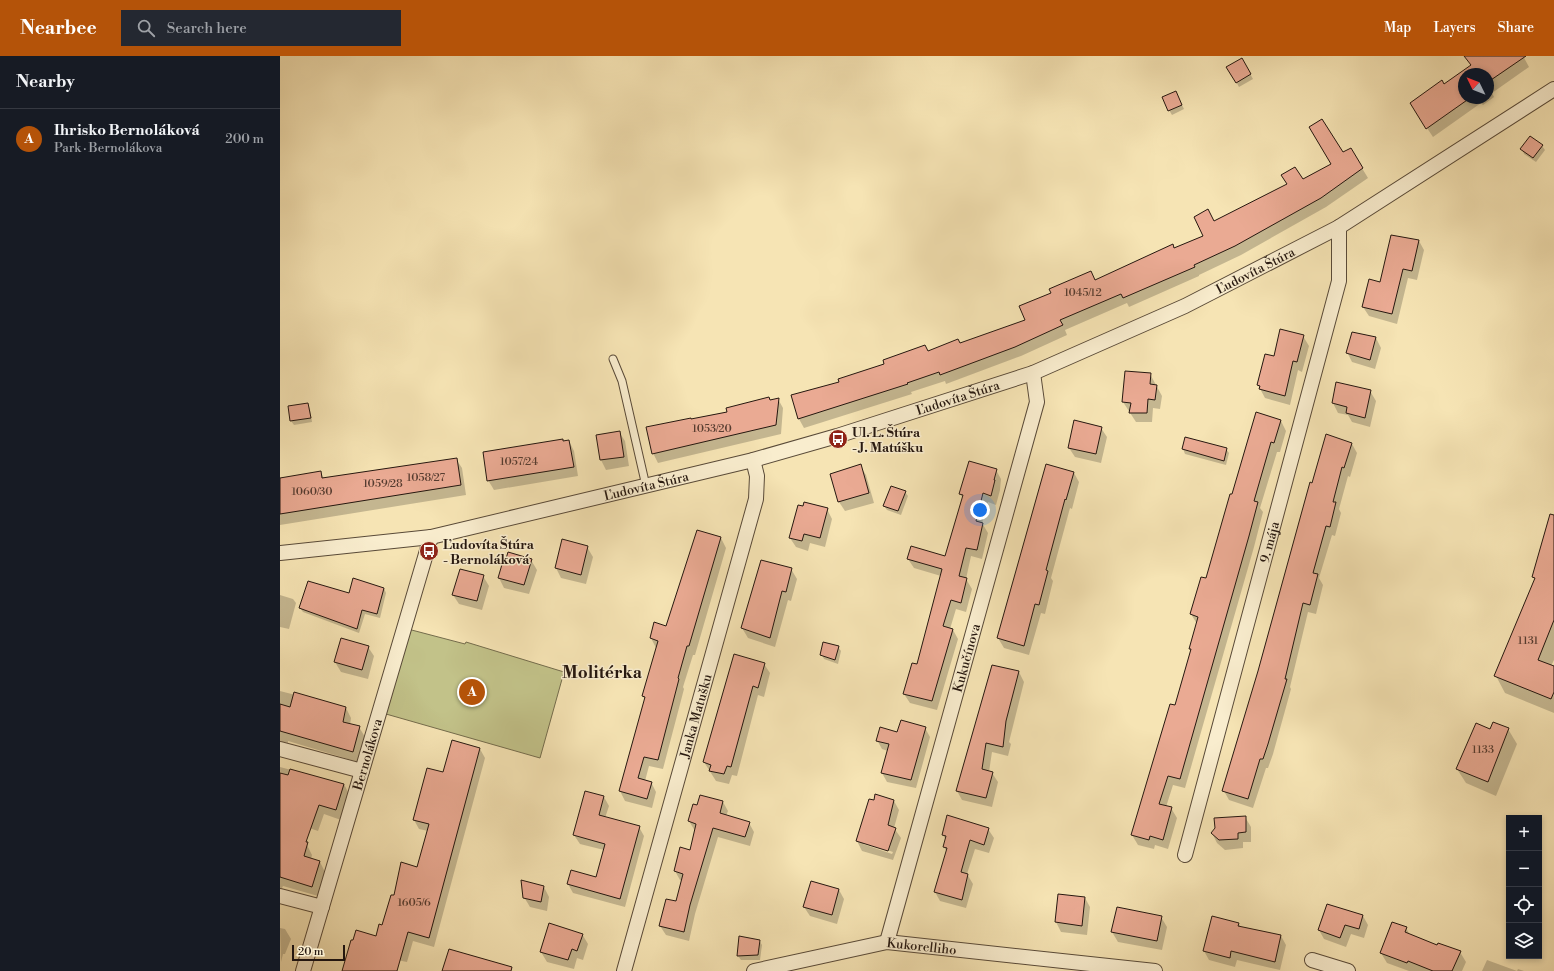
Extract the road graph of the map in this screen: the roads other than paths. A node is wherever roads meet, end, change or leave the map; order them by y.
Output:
1 (1554, 89) edge
2 (1339, 227) junction
3 (613, 359) dead end
4 (1033, 373) junction
5 (753, 460) junction
6 (646, 486) junction
7 (431, 537) junction
8 (280, 553) edge
9 (280, 748) edge
10 (362, 770) junction
11 (1185, 855) dead end
12 (280, 896) edge
13 (322, 907) junction
14 (887, 942) junction
15 (1312, 960) dead end
16 (1090, 968) edge
17 (303, 971) edge
18 (624, 971) edge
19 (754, 971) edge
20 (1155, 971) edge
21 (1348, 971) edge

1 - 2 street, Ľudovíta Štúra
2 - 4 street, Ľudovíta Štúra
2 - 11 street, 9. mája
3 - 6 lane
4 - 5 street, Ľudovíta Štúra
4 - 14 street, Kukučínova
5 - 6 street, Ľudovíta Štúra
5 - 18 street, Janka Matušku
6 - 7 street, Ľudovíta Štúra
7 - 8 street, Ľudovíta Štúra
7 - 10 street, Bernolákova
9 - 10 street
10 - 13 street, Bernolákova
12 - 13 street
13 - 17 street, Bernolákova
14 - 16 street, Kukorelliho
14 - 19 street, Kukorelliho
15 - 21 street
16 - 20 street, Kukorelliho

